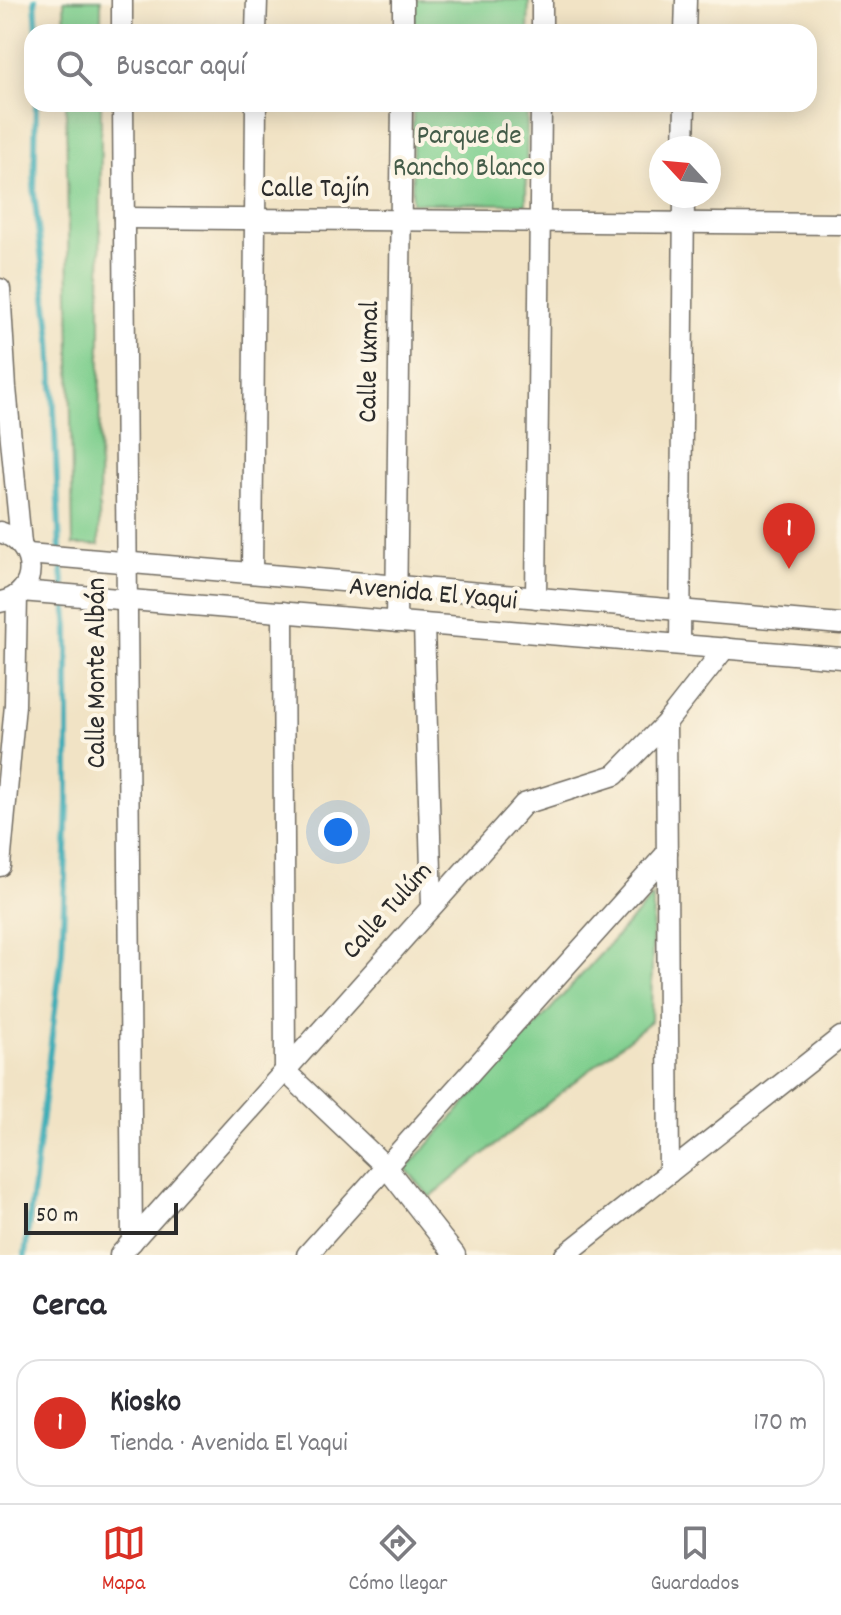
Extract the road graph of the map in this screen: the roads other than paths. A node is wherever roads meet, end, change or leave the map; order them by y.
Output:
1 (122, 0) edge
2 (257, 0) edge
3 (403, 0) edge
4 (542, 0) edge
5 (686, 0) edge
6 (122, 24) edge
7 (256, 24) edge
8 (403, 24) edge
9 (542, 24) edge
10 (685, 24) edge
11 (123, 112) edge
12 (256, 112) edge
13 (402, 112) edge
14 (541, 112) edge
15 (685, 112) edge
16 (684, 136) edge
17 (684, 208) edge
18 (124, 218) junction
19 (255, 219) junction
20 (400, 220) junction
21 (540, 221) junction
22 (684, 223) junction
23 (841, 224) edge
24 (0, 289) edge
25 (3, 391) edge
26 (0, 532) edge
27 (32, 551) junction
28 (126, 562) junction
29 (252, 573) junction
30 (396, 585) junction
31 (13, 596) edge
32 (536, 598) junction
33 (127, 600) junction
34 (680, 610) junction
35 (283, 612) junction
36 (396, 622) junction
37 (424, 624) junction
38 (841, 624) edge
39 (680, 644) junction
40 (725, 648) junction
41 (841, 658) edge
42 (8, 712) edge
43 (666, 723) junction
44 (2, 810) edge
45 (667, 853) junction
46 (0, 866) edge
47 (432, 906) junction
48 (841, 1037) edge
49 (285, 1071) junction
50 (386, 1167) junction
51 (669, 1173) junction
52 (126, 1248) edge
53 (307, 1255) edge
54 (455, 1255) edge
55 (565, 1255) edge

1 - 6 street
2 - 7 street
3 - 8 street
4 - 9 street
5 - 10 street
11 - 18 street, Calle Monte Albán
12 - 19 street
13 - 20 street, Calle Uxmal
14 - 21 street
15 - 16 street
17 - 22 street
18 - 19 street, Calle Tajín
18 - 28 street, Calle Monte Albán
19 - 20 street, Calle Tajín
19 - 29 street
20 - 21 street, Calle Tajín
20 - 30 street, Calle Uxmal
21 - 22 street, Calle Tajín
21 - 32 street
22 - 23 street, Calle Tajín
22 - 34 street
24 - 25 street
25 - 27 street
26 - 27 street
27 - 28 street, Avenida El Yaqui
27 - 31 street
28 - 29 street, Avenida El Yaqui
28 - 33 street, Calle Monte Albán
29 - 30 street, Avenida El Yaqui
30 - 32 street, Avenida El Yaqui
30 - 36 street, Calle Uxmal
31 - 33 street, Avenida El Yaqui
31 - 42 street
32 - 34 street, Avenida El Yaqui
33 - 35 street, Avenida El Yaqui
33 - 52 street, Calle Monte Albán
34 - 38 street, Avenida El Yaqui
34 - 39 street
35 - 36 street, Avenida El Yaqui
35 - 49 street
36 - 37 street, Avenida El Yaqui
37 - 39 street, Avenida El Yaqui
37 - 47 street
39 - 40 street, Avenida El Yaqui
40 - 41 street, Avenida El Yaqui
40 - 43 street, Calle Tulúm
42 - 44 street
43 - 45 street
43 - 47 street, Calle Tulúm
44 - 46 street
45 - 50 street
45 - 51 street
47 - 49 street, Calle Tulúm
48 - 51 street
49 - 50 street
49 - 52 street, Calle Tulúm
50 - 53 street
50 - 54 street
51 - 55 street

